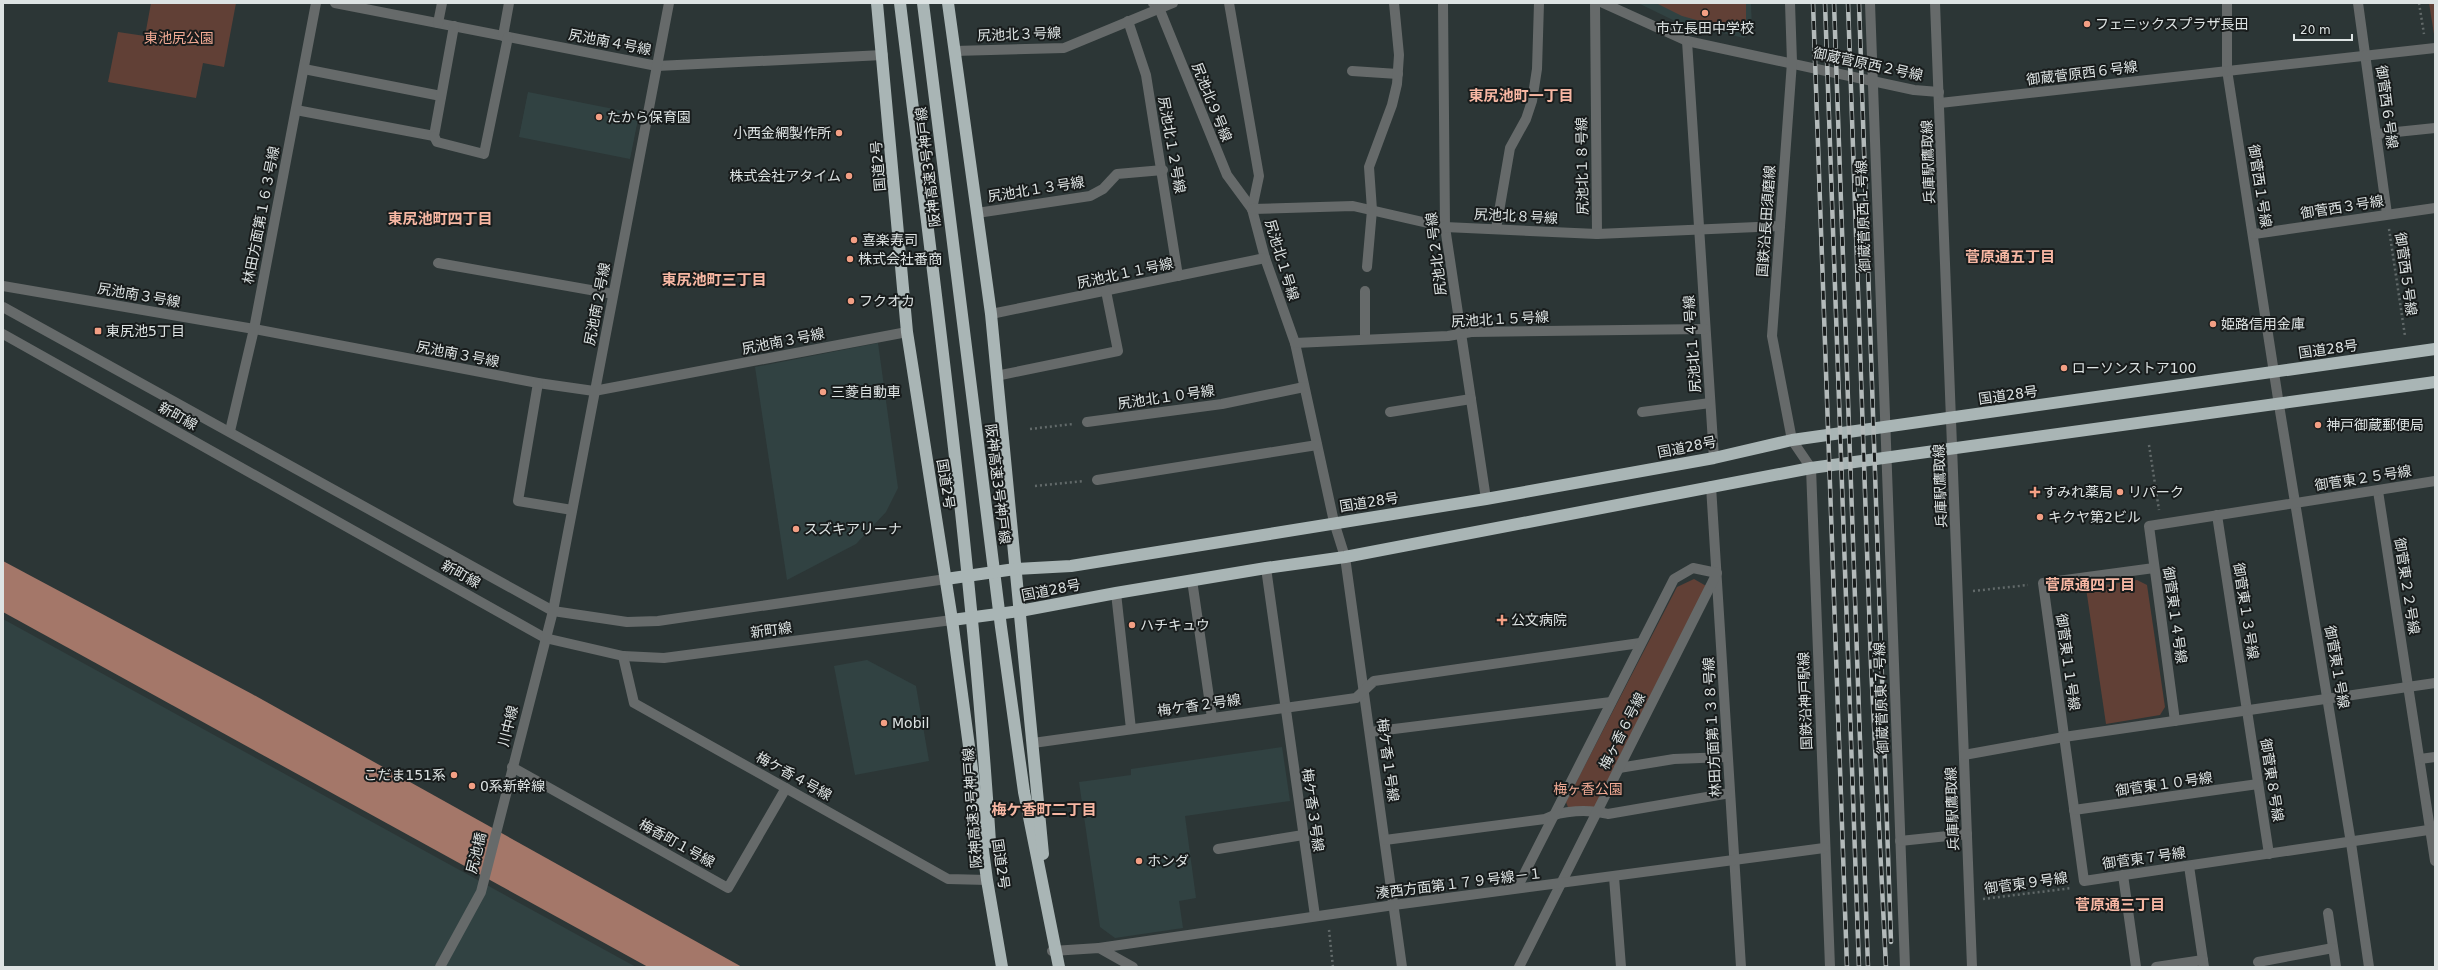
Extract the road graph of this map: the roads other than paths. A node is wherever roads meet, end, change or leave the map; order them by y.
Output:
1 (316, 3) edge
2 (335, 3) edge
3 (442, 3) edge
4 (509, 3) edge
5 (669, 3) edge
6 (877, 3) edge
7 (900, 3) edge
8 (923, 3) edge
9 (948, 3) edge
10 (1173, 3) edge
11 (1229, 3) edge
12 (1394, 3) edge
13 (1443, 3) edge
14 (1539, 3) edge
15 (1595, 3) edge
16 (1603, 3) edge
17 (1790, 3) edge
18 (1870, 3) edge
19 (1935, 3) edge
20 (2227, 3) edge
21 (2358, 3) edge
22 (1156, 5) edge
23 (1128, 20) junction
24 (438, 23) junction
25 (454, 26) junction
26 (505, 36) junction
27 (1688, 41) junction
28 (2430, 49) edge
29 (954, 51) junction
30 (883, 55) junction
31 (2366, 56) junction
32 (1792, 62) junction
33 (657, 66) junction
34 (304, 69) junction
35 (2227, 70) junction
36 (1352, 71) dead end
37 (1398, 74) junction
38 (1872, 80) junction
39 (1939, 92) junction
40 (441, 96) junction
41 (1940, 103) junction
42 (296, 110) junction
43 (2435, 128) edge
44 (2377, 134) junction
45 (434, 136) junction
46 (1162, 170) junction
47 (2435, 208) edge
48 (1252, 209) junction
49 (1372, 210) junction
50 (977, 213) junction
51 (2387, 214) junction
52 (1445, 226) junction
53 (1780, 226) junction
54 (1496, 229) junction
55 (1699, 229) junction
56 (1597, 234) junction
57 (2254, 234) junction
58 (1265, 258) junction
59 (438, 263) dead end
60 (1367, 267) dead end
61 (1178, 276) junction
62 (3, 286) edge
63 (1106, 291) junction
64 (1365, 291) dead end
65 (613, 294) junction
66 (3, 307) edge
67 (991, 314) junction
68 (1705, 328) junction
69 (254, 329) junction
70 (907, 332) junction
71 (3, 334) edge
72 (1461, 334) junction
73 (1365, 339) junction
74 (1295, 343) junction
75 (2435, 349) edge
76 (2274, 372) junction
77 (996, 376) junction
78 (2435, 382) edge
79 (538, 383) junction
80 (1304, 387) junction
81 (594, 391) junction
82 (1471, 398) junction
83 (1710, 403) junction
84 (2279, 405) junction
85 (1390, 412) dead end
86 (1642, 412) dead end
87 (1951, 419) junction
88 (1088, 422) road end
89 (1885, 428) junction
90 (230, 431) junction
91 (1792, 440) junction
92 (1317, 445) junction
93 (1952, 448) junction
94 (1887, 457) junction
95 (1714, 458) junction
96 (1811, 468) junction
97 (1097, 480) road end
98 (2435, 481) edge
99 (1711, 486) junction
100 (2378, 491) junction
101 (1486, 499) junction
102 (2294, 503) junction
103 (572, 510) junction
104 (2217, 515) junction
105 (1334, 522) junction
106 (1345, 558) junction
107 (1266, 568) junction
108 (2154, 568) junction
109 (1015, 569) junction
110 (1717, 573) junction
111 (946, 579) junction
112 (1192, 580) junction
113 (1116, 593) junction
114 (553, 610) junction
115 (1020, 611) junction
116 (952, 620) junction
117 (545, 638) junction
118 (1640, 643) junction
119 (622, 656) junction
120 (2435, 683) edge
121 (2409, 686) junction
122 (1365, 690) junction
123 (2328, 699) junction
124 (1611, 702) junction
125 (1284, 707) junction
126 (2247, 710) junction
127 (1212, 718) junction
128 (2175, 720) junction
129 (1131, 729) junction
130 (1370, 732) junction
131 (2064, 737) junction
132 (1034, 743) junction
133 (1964, 755) junction
134 (1728, 756) junction
135 (2435, 757) edge
136 (2420, 759) junction
137 (512, 767) junction
138 (1619, 768) junction
139 (2258, 784) junction
140 (786, 788) junction
141 (1730, 794) junction
142 (2074, 810) junction
143 (1598, 811) junction
144 (1555, 814) junction
145 (499, 820) joint
146 (2432, 829) edge
147 (1967, 834) junction
148 (1303, 835) junction
149 (1385, 840) junction
150 (1900, 841) junction
151 (2351, 843) junction
152 (1824, 848) junction
153 (1218, 849) dead end
154 (2269, 854) junction
155 (1734, 860) junction
156 (2435, 861) edge
157 (2189, 866) junction
158 (2123, 875) junction
159 (1614, 877) junction
160 (987, 880) junction
161 (1562, 884) junction
162 (1517, 888) junction
163 (1394, 905) junction
164 (2328, 913) dead end
165 (1315, 916) junction
166 (1099, 948) junction
167 (2333, 948) junction
168 (1052, 951) junction
169 (2258, 962) dead end
170 (2204, 964) edge
171 (440, 967) edge
172 (998, 967) edge
173 (1002, 967) edge
174 (1053, 967) edge
175 (1059, 967) edge
176 (1133, 967) edge
177 (1402, 967) edge
178 (1520, 967) edge
179 (1620, 967) edge
180 (1741, 967) edge
181 (1830, 967) edge
182 (1905, 967) edge
183 (1972, 967) edge
184 (2136, 967) edge
185 (2156, 967) edge
186 (2336, 967) edge
187 (2369, 967) edge

1 - 34 street, 林田方面第１６３号線
2 - 24 street, 尻池南４号線
3 - 24 street
4 - 26 street
5 - 33 street, 尻池南２号線
6 - 30 highway, 国道2号
7 - 172 highway, 阪神高速3号神戸線
8 - 175 highway, 阪神高速3号神戸線
9 - 29 highway
10 - 22 street, 尻池北３号線
11 - 48 street, 尻池北１号線
12 - 37 street
13 - 52 street, 尻池北２号線
14 - 54 street
15 - 56 street, 尻池北１８号線
16 - 27 street
17 - 32 street, 国鉄沿長田須磨線
18 - 38 street, 御蔵菅原西１号線
19 - 39 street, 兵庫駅鷹取線
20 - 35 street, 御菅西１号線
21 - 31 street, 御菅西６号線
22 - 23 street, 尻池北３号線
22 - 48 street, 尻池北９号線
23 - 29 street, 尻池北３号線
23 - 46 street, 尻池北１２号線
24 - 25 street, 尻池南４号線
25 - 26 street, 尻池南４号線
25 - 40 street
26 - 33 street, 尻池南４号線
26 - 45 street
27 - 32 street
27 - 55 street, 尻池北１４号線
28 - 31 street, 御蔵菅原西６号線
29 - 50 highway
30 - 33 street, 尻池南４号線
30 - 70 highway, 国道2号
31 - 35 street, 御蔵菅原西６号線
31 - 44 street, 御菅西６号線
32 - 38 street, 御蔵菅原西２号線
32 - 53 street, 国鉄沿長田須磨線
33 - 65 street, 尻池南２号線
34 - 40 street
34 - 42 street, 林田方面第１６３号線
35 - 41 street, 御蔵菅原西６号線
35 - 57 street, 御菅西１号線
36 - 37 street
37 - 49 street
38 - 39 street, 御蔵菅原西２号線
38 - 89 street, 御蔵菅原西１号線
39 - 41 street, 兵庫駅鷹取線
40 - 45 street
41 - 87 street, 兵庫駅鷹取線
42 - 45 street
42 - 69 street, 林田方面第１６３号線
43 - 44 street
44 - 51 street, 御菅西６号線
46 - 50 street, 尻池北１３号線
46 - 61 street, 尻池北１２号線
47 - 51 street, 御菅西３号線
48 - 49 street, 尻池北８号線
48 - 58 street, 尻池北１号線
49 - 52 street, 尻池北８号線
49 - 60 street
50 - 67 highway
51 - 57 street, 御菅西３号線
52 - 54 street, 尻池北８号線
52 - 72 street, 尻池北２号線
53 - 55 street, 尻池北８号線
53 - 91 street, 国鉄沿長田須磨線
54 - 56 street, 尻池北８号線
55 - 56 street, 尻池北８号線
55 - 68 street, 尻池北１４号線
57 - 76 street, 御菅西１号線
58 - 61 street, 尻池北１１号線
58 - 74 street, 尻池北１号線
59 - 65 street
61 - 63 street, 尻池北１１号線
62 - 69 street, 尻池南３号線
63 - 67 street, 尻池北１１号線
63 - 77 street
64 - 73 street
65 - 81 street, 尻池南２号線
66 - 90 street, 新町線
67 - 77 highway
68 - 72 street, 尻池北１５号線
68 - 83 street, 尻池北１４号線
69 - 79 street, 尻池南３号線
69 - 90 street, 林田方面第１６３号線
70 - 81 street, 尻池南３号線
70 - 111 highway, 国道2号
71 - 117 street, 新町線
72 - 73 street, 尻池北１５号線
72 - 82 street, 尻池北２号線
73 - 74 street, 尻池北１５号線
74 - 80 street, 尻池北１号線
75 - 76 highway, 国道28号
76 - 84 street, 御菅東１号線
76 - 87 highway, 国道28号
77 - 109 highway
78 - 84 highway, 国道28号
79 - 81 street, 尻池南３号線
79 - 103 street
80 - 88 street, 尻池北１０号線
80 - 92 street, 尻池北１号線
81 - 103 street, 尻池南２号線
82 - 85 street
82 - 101 street, 尻池北２号線
83 - 86 street
83 - 95 street, 尻池北１４号線
84 - 93 highway, 国道28号
84 - 102 street, 御菅東１号線
87 - 89 highway, 国道28号
87 - 93 street, 兵庫駅鷹取線
89 - 91 highway, 国道28号
89 - 94 street, 御蔵菅原東７号線
90 - 114 street, 新町線
91 - 95 highway, 国道28号
91 - 96 street
92 - 97 street
92 - 105 street, 尻池北１号線
93 - 94 highway, 国道28号
93 - 133 street, 兵庫駅鷹取線
94 - 96 highway, 国道28号
94 - 150 street, 御蔵菅原東７号線
95 - 101 highway, 国道28号
96 - 99 highway, 国道28号
96 - 152 street, 国鉄沿神戸駅線
98 - 100 street, 御菅東２５号線
99 - 106 highway, 国道28号
99 - 110 street, 林田方面第１３８号線
100 - 102 street, 御菅東２５号線
100 - 121 street, 御菅東２２号線
101 - 105 highway, 国道28号
102 - 104 street, 御菅東１４号線
102 - 123 street, 御菅東１号線
103 - 114 street, 尻池南２号線
104 - 108 street, 御菅東１４号線
104 - 126 street, 御菅東１３号線
105 - 106 street, 尻池北１号線
105 - 109 highway, 国道28号
106 - 107 highway, 国道28号
106 - 122 street, 梅ケ香１号線
107 - 112 highway, 国道28号
107 - 125 street, 梅ケ香３号線
108 - 128 street, 御菅東１４号線
108 - 131 street, 御菅東１１号線
109 - 111 highway, 国道28号
109 - 115 highway
110 - 118 street
110 - 134 street, 林田方面第１３８号線
110 - 138 street, 梅ヶ香６号線
111 - 114 street, 新町線
111 - 116 highway, 国道2号
112 - 113 highway, 国道28号
112 - 127 street
113 - 115 highway, 国道28号
113 - 129 street
114 - 117 street, 川中線
115 - 116 highway, 国道28号
115 - 132 highway
116 - 119 street, 新町線
116 - 160 highway, 国道2号
117 - 119 street, 新町線
117 - 137 street, 川中線
118 - 122 street, 梅ケ香２号線
118 - 124 street
119 - 140 street, 梅ケ香４号線
120 - 121 street
121 - 123 street
121 - 136 street, 御菅東２２号線
122 - 125 street, 梅ケ香２号線
122 - 130 street, 梅ケ香１号線
123 - 126 street
123 - 151 street, 御菅東１号線
124 - 130 street
124 - 144 street
125 - 127 street, 梅ケ香２号線
125 - 148 street, 梅ケ香３号線
126 - 128 street
126 - 139 street, 御菅東８号線
127 - 129 street, 梅ケ香２号線
128 - 131 street
129 - 132 street, 梅ケ香２号線
130 - 149 street, 梅ケ香１号線
131 - 133 street
131 - 142 street, 御菅東７号線
132 - 168 highway
133 - 147 street, 兵庫駅鷹取線
134 - 138 street
134 - 141 street, 林田方面第１３８号線
135 - 136 street
136 - 146 street, 御菅東２２号線
137 - 140 street, 梅香町１号線
137 - 145 street, 川中線
138 - 143 street, 梅ヶ香６号線
139 - 142 street, 御菅東１０号線
139 - 154 street, 御菅東８号線
140 - 160 street, 梅ケ香４号線
141 - 143 street
141 - 155 street, 林田方面第１３８号線
142 - 158 street, 御菅東７号線
143 - 144 street
143 - 161 street, 梅ヶ香６号線
144 - 149 street
144 - 162 street
145 - 171 street, 尻池橋
146 - 151 street, 御菅東７号線
146 - 156 street, 御菅東２２号線
147 - 150 street
147 - 183 street, 兵庫駅鷹取線
148 - 153 street
148 - 165 street, 梅ケ香３号線
149 - 163 street, 梅ケ香１号線
150 - 182 street, 御蔵菅原東７号線
151 - 154 street, 御菅東７号線
151 - 187 street, 御菅東１号線
152 - 155 street, 湊西方面第１７９号線－１
152 - 181 street, 国鉄沿神戸駅線
154 - 157 street, 御菅東７号線
155 - 159 street, 湊西方面第１７９号線－１
155 - 180 street, 林田方面第１３８号線
157 - 158 street, 御菅東７号線
157 - 170 street
158 - 184 street
159 - 161 street, 湊西方面第１７９号線－１
159 - 179 street
160 - 173 highway, 国道2号
161 - 162 street, 湊西方面第１７９号線－１
161 - 178 street, 梅ヶ香６号線
162 - 163 street, 湊西方面第１７９号線－１
163 - 165 street, 湊西方面第１７９号線－１
163 - 177 street, 梅ケ香１号線
164 - 167 street
165 - 166 street, 湊西方面第１７９号線－１
166 - 168 street, 湊西方面第１７９号線－１
166 - 176 street
167 - 169 street
167 - 186 street
168 - 174 highway
170 - 185 street

